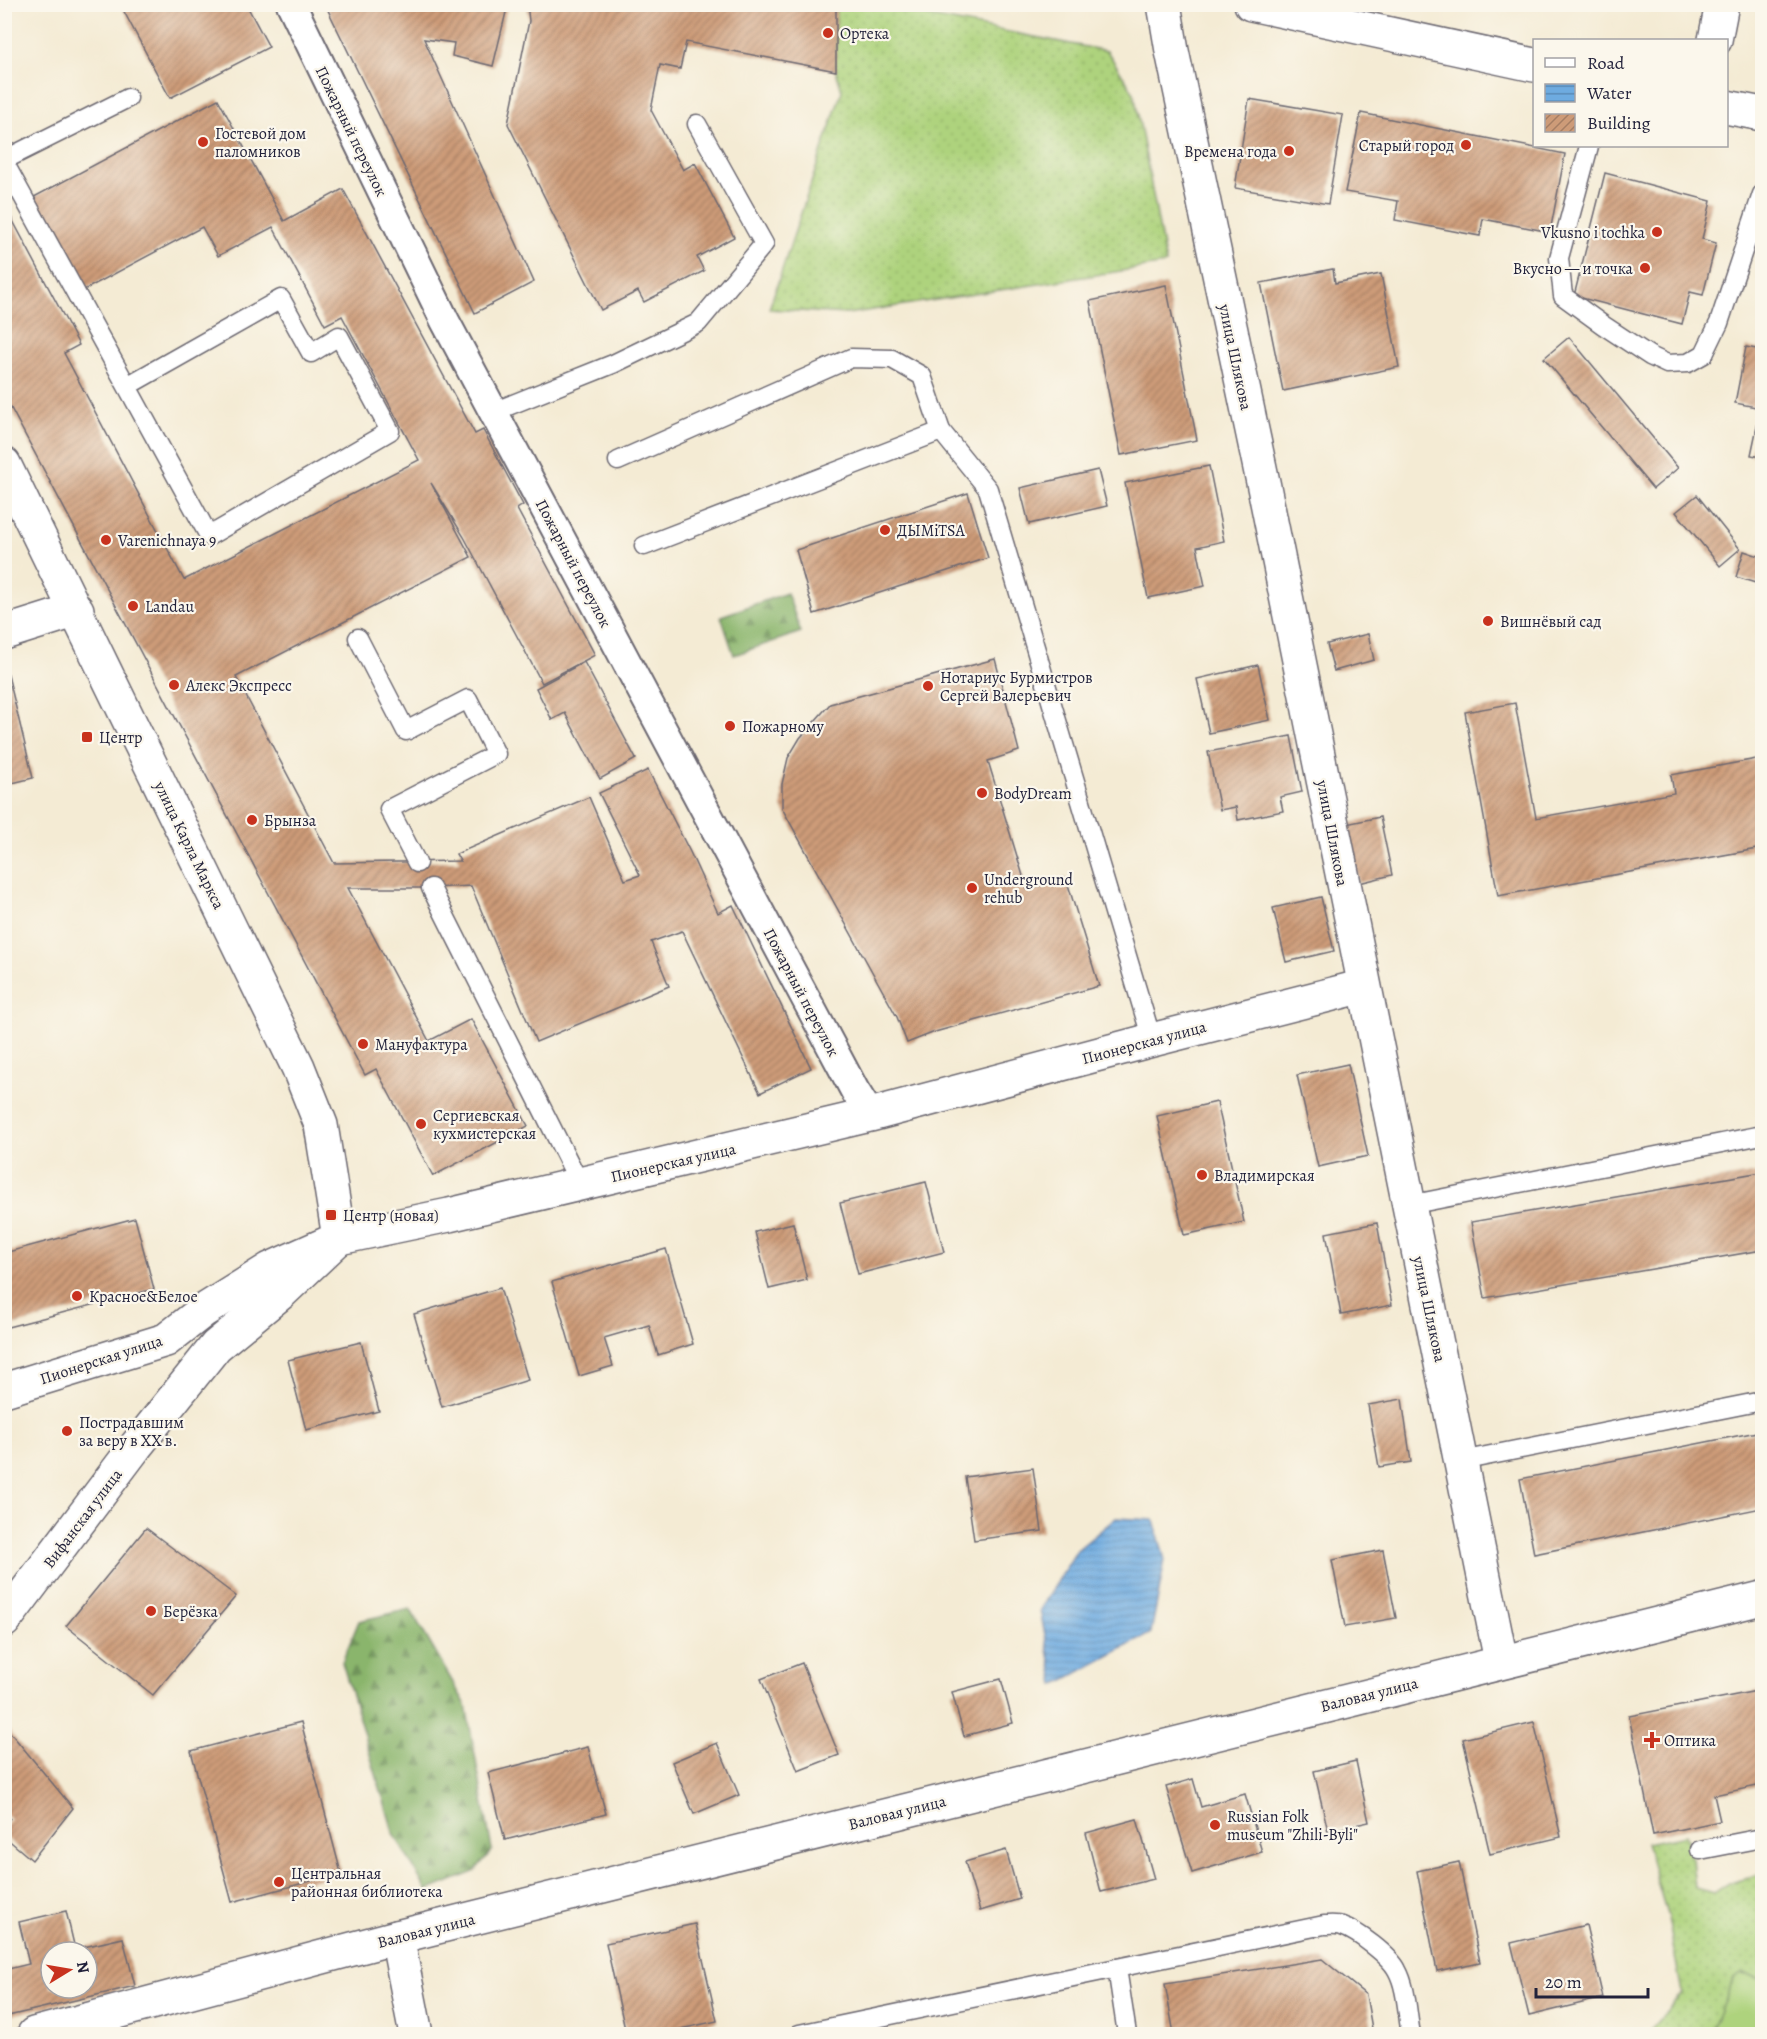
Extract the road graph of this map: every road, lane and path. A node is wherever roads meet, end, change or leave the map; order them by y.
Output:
1 (291, 4) edge
2 (1164, 4) edge
3 (1251, 4) edge
4 (1722, 4) edge
5 (1715, 39) edge
6 (1533, 65) edge
7 (128, 98) dead end
8 (1728, 107) edge
9 (1762, 114) edge
10 (697, 124) dead end
11 (1589, 147) edge
12 (4, 161) edge
13 (1762, 194) edge
14 (127, 386) junction
15 (493, 412) junction
16 (941, 431) junction
17 (618, 461) dead end
18 (4, 464) edge
19 (644, 546) dead end
20 (77, 610) junction
21 (4, 633) edge
22 (358, 638) dead end
23 (417, 863) dead end
24 (430, 888) dead end
25 (1364, 986) junction
26 (1152, 1040) junction
27 (870, 1115) junction
28 (1762, 1135) edge
29 (580, 1184) junction
30 (1409, 1204) junction
31 (339, 1238) junction
32 (4, 1390) edge
33 (1762, 1401) edge
34 (1461, 1461) junction
35 (1762, 1598) edge
36 (4, 1621) edge
37 (1501, 1661) junction
38 (1762, 1838) edge
39 (1700, 1850) dead end
40 (397, 1937) junction
41 (1117, 1968) junction
42 (34, 2034) edge
43 (416, 2034) edge
44 (799, 2034) edge
45 (1127, 2034) edge
46 (1411, 2034) edge

1 - 15 street, Пожарный переулок
2 - 25 main road, улица Шлякова
3 - 6 main road
4 - 5 main road
7 - 12 lane
8 - 9 main road
10 - 15 lane
11 - 13 lane
12 - 14 lane
14 - 14 lane
15 - 27 street, Пожарный переулок
16 - 17 lane
16 - 19 lane
16 - 26 lane
18 - 20 main road, улица Карла Маркса
20 - 21 main road
20 - 31 main road, улица Карла Маркса
22 - 23 lane
24 - 29 lane
25 - 26 main road, Пионерская улица
25 - 30 main road, улица Шлякова
26 - 27 main road, Пионерская улица
27 - 29 main road, Пионерская улица
28 - 30 lane
29 - 31 main road, Пионерская улица
30 - 34 main road, улица Шлякова
31 - 32 main road, Пионерская улица
31 - 36 main road, Вифанская улица
33 - 34 lane
34 - 37 main road, улица Шлякова
35 - 37 main road, Валовая улица
37 - 40 main road, Валовая улица
38 - 39 lane
40 - 42 main road, Валовая улица
40 - 43 main road
41 - 44 lane
41 - 45 lane
41 - 46 lane

